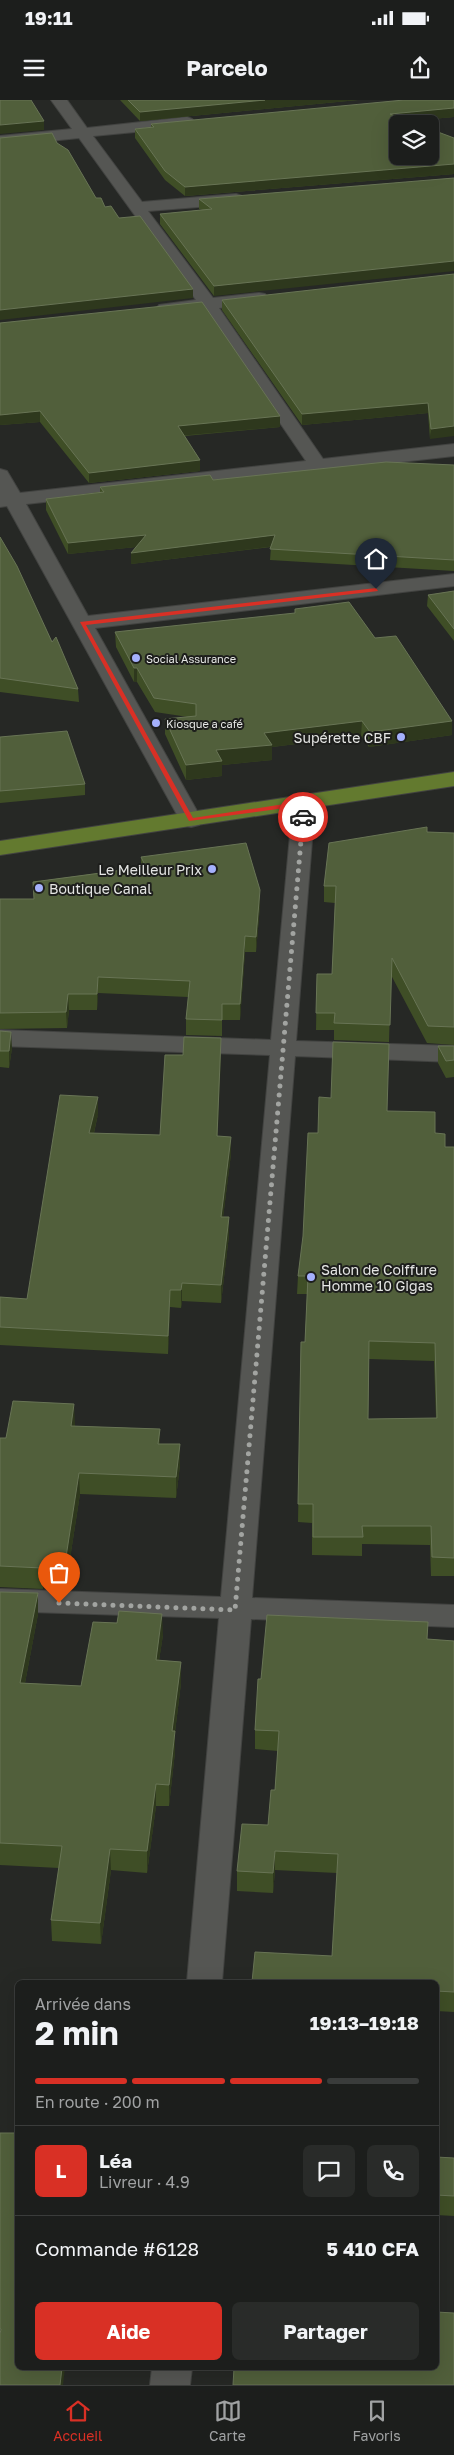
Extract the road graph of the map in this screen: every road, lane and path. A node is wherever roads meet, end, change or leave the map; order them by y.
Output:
1 (59, 100) edge
2 (200, 121) edge
3 (82, 132) junction
4 (0, 141) edge
5 (256, 197) edge
6 (137, 207) junction
7 (277, 296) edge
8 (208, 304) junction
9 (149, 310) edge
10 (454, 450) edge
11 (318, 465) junction
12 (0, 475) edge
13 (7, 500) edge
14 (454, 580) edge
15 (82, 623) junction
16 (454, 779) edge
17 (304, 803) junction
18 (191, 820) junction
19 (0, 848) edge
20 (0, 1038) edge
21 (283, 1049) junction
22 (454, 1054) edge
23 (0, 1600) edge
24 (235, 1610) junction
25 (454, 1616) edge
26 (204, 1980) edge
27 (172, 2370) edge
28 (170, 2385) edge

1 - 3 street
2 - 3 street
3 - 4 street
3 - 6 street
5 - 6 street
6 - 8 street
7 - 8 street
8 - 9 street
8 - 11 street
10 - 11 street
11 - 13 street
12 - 13 street
13 - 15 street
14 - 15 street
15 - 18 street
16 - 17 main road
17 - 18 main road
17 - 21 street
18 - 19 main road
20 - 21 street
21 - 22 street
21 - 24 street
23 - 24 street
24 - 25 street
24 - 26 street
27 - 28 street

